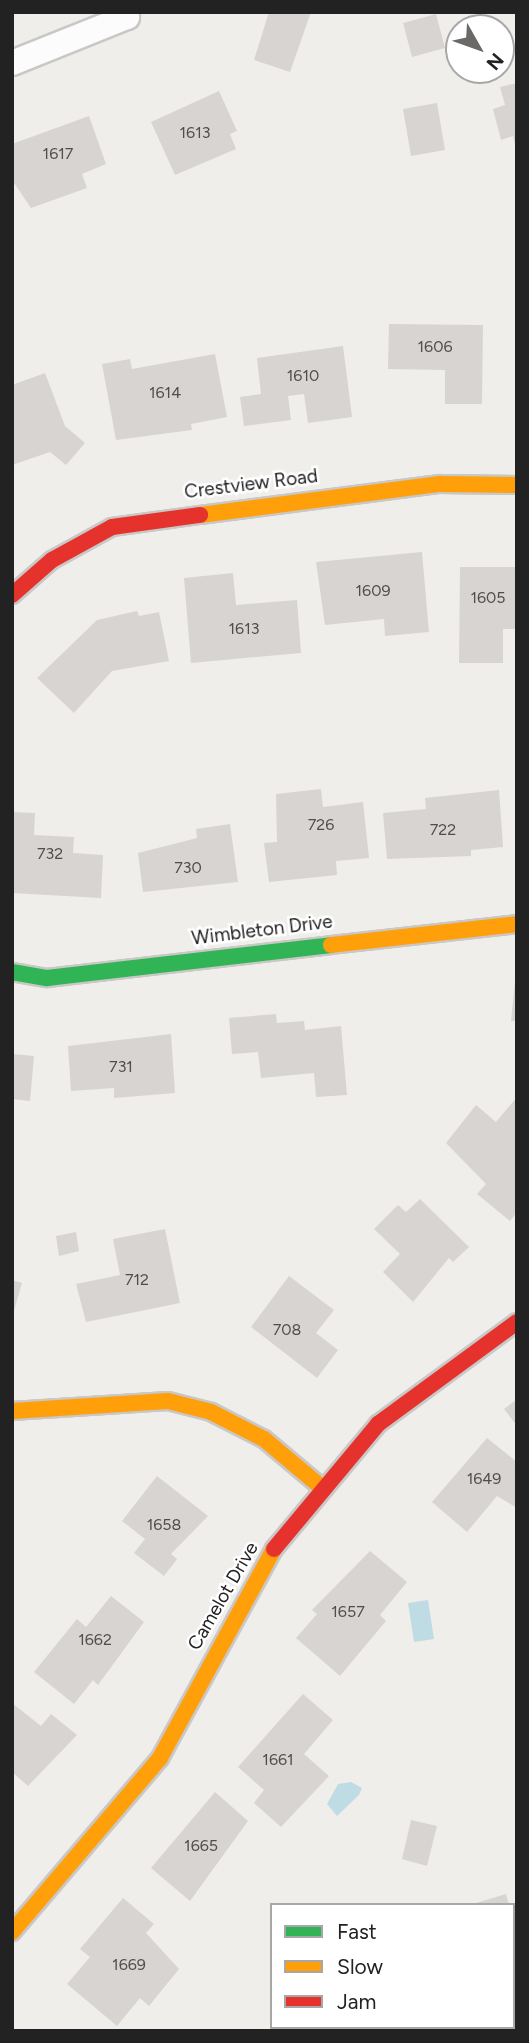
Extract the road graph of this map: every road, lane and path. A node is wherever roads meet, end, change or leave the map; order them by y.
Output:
1 (126, 15) edge
2 (12, 63) edge
3 (517, 485) edge
4 (12, 595) edge
5 (517, 924) edge
6 (12, 972) edge
7 (517, 1322) edge
8 (12, 1411) edge
9 (321, 1487) junction
10 (12, 1932) edge

1 - 2 street
3 - 4 street, Crestview Road
5 - 6 street, Wimbleton Drive
7 - 9 street, Camelot Drive
8 - 9 street
9 - 10 street, Camelot Drive

